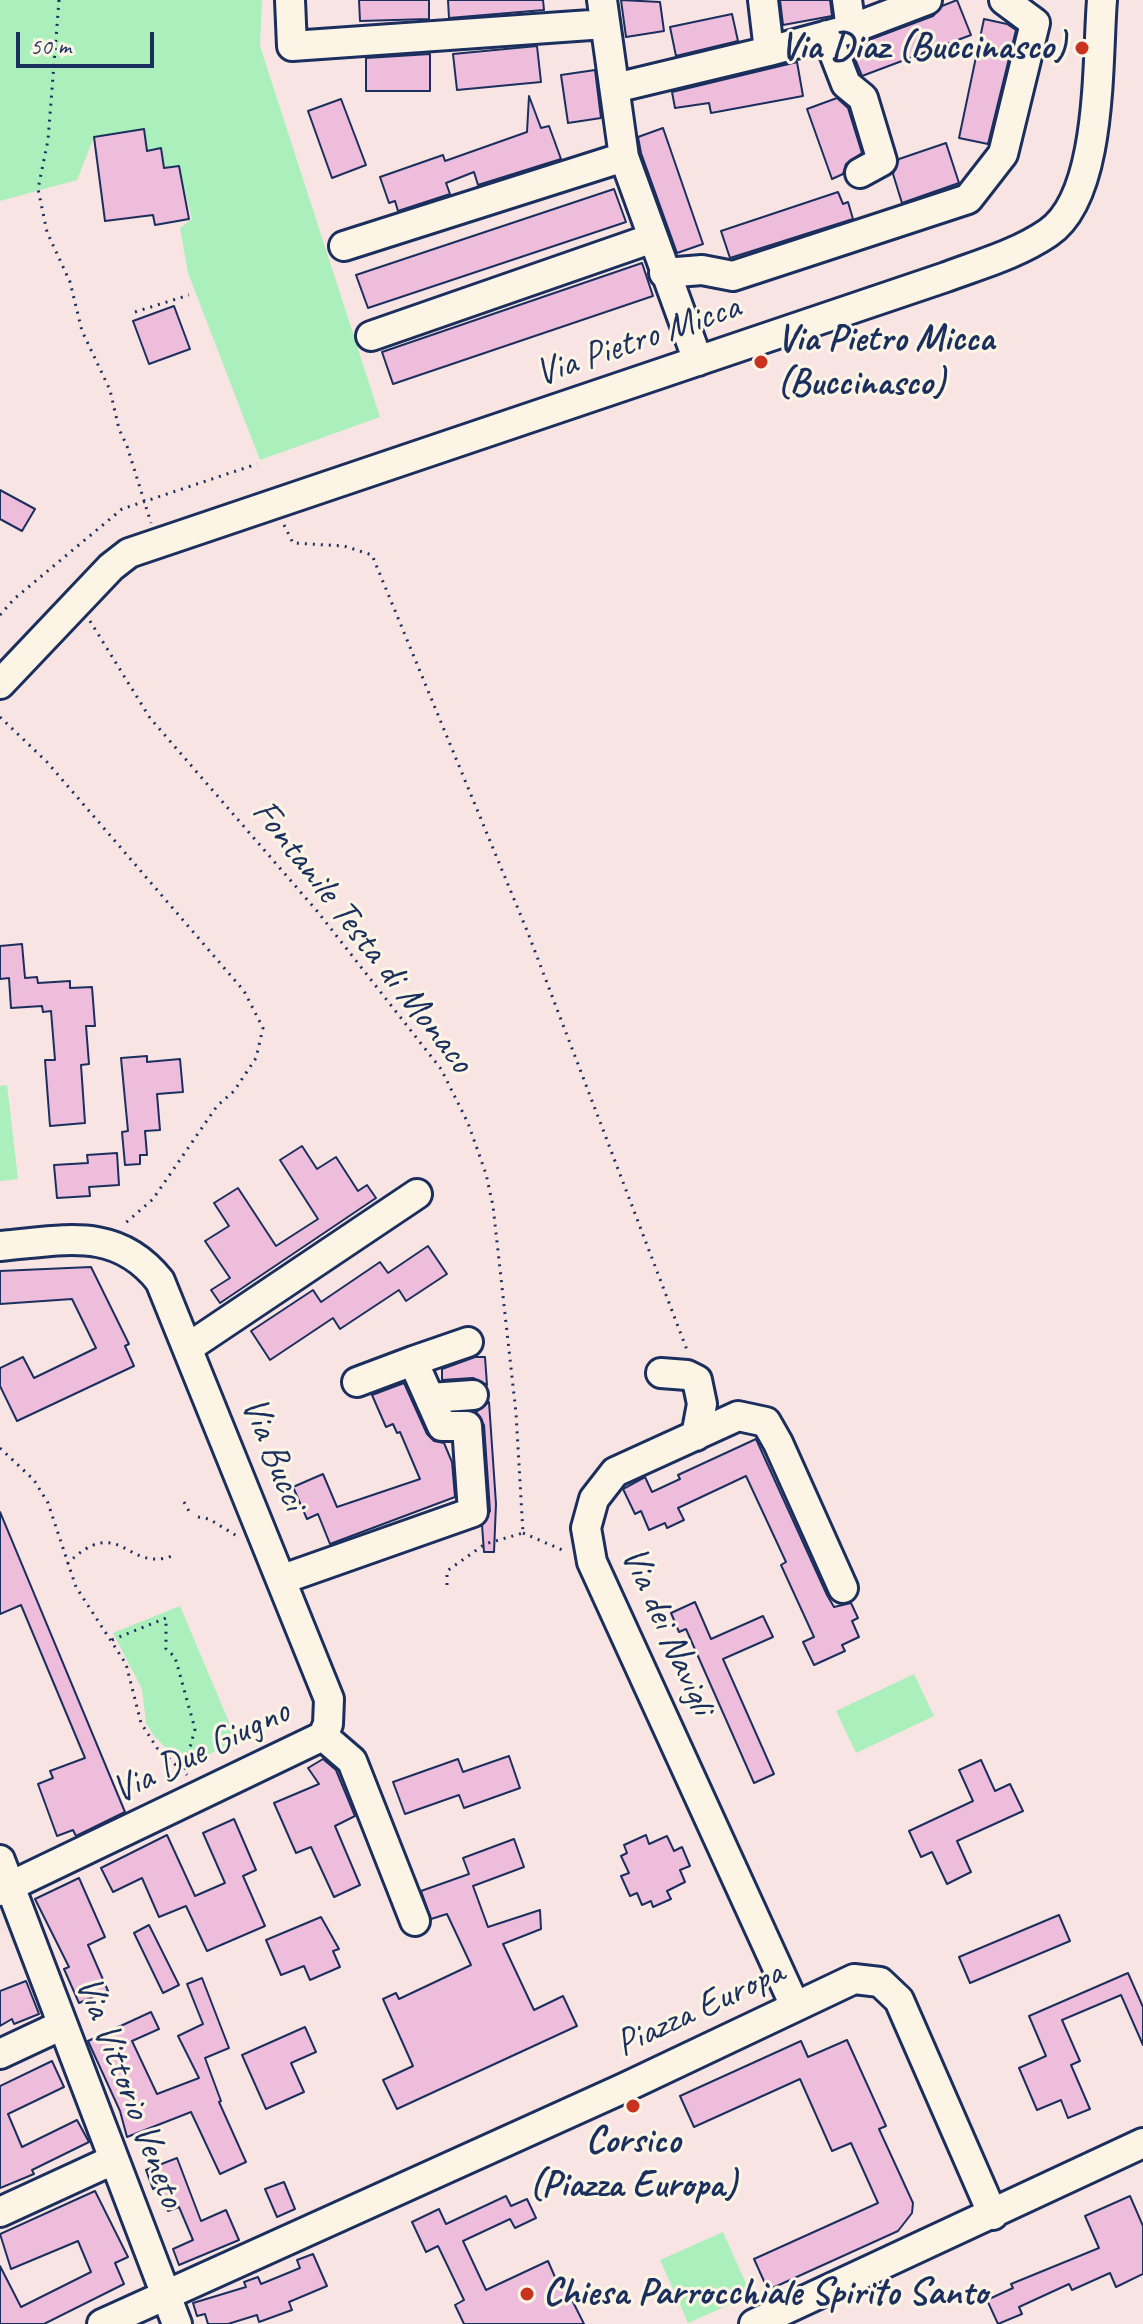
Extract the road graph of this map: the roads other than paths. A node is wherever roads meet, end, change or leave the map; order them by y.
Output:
1 (290, 0) edge
2 (763, 0) edge
3 (847, 0) edge
4 (927, 0) edge
5 (1004, 0) edge
6 (1102, 0) edge
7 (604, 12) edge
8 (839, 32) junction
9 (769, 51) junction
10 (615, 88) junction
11 (624, 157) junction
12 (860, 173) dead end
13 (653, 238) junction
14 (344, 246) dead end
15 (664, 273) junction
16 (371, 336) dead end
17 (698, 361) junction
18 (0, 684) edge
19 (417, 1194) dead end
20 (0, 1246) edge
21 (468, 1342) dead end
22 (189, 1347) junction
23 (413, 1361) junction
24 (661, 1373) dead end
25 (357, 1382) dead end
26 (473, 1395) dead end
27 (430, 1398) junction
28 (696, 1436) junction
29 (283, 1579) junction
30 (843, 1588) dead end
31 (323, 1736) junction
32 (3, 1879) edge
33 (415, 1921) dead end
34 (795, 2006) junction
35 (62, 2025) junction
36 (0, 2054) edge
37 (1143, 2143) edge
38 (113, 2160) junction
39 (0, 2212) edge
40 (993, 2215) junction
41 (166, 2294) junction
42 (102, 2324) edge
43 (177, 2324) edge
44 (754, 2324) edge

1 - 7 street
2 - 9 street
3 - 8 street
4 - 8 street
5 - 15 street
6 - 17 street, Via Pietro Micca
7 - 10 street
8 - 9 street
8 - 12 street
9 - 10 street
10 - 11 street
11 - 13 street
11 - 14 street
13 - 15 street
13 - 16 street
15 - 17 street
17 - 18 street, Via Pietro Micca
19 - 22 street
20 - 22 street, Via Bucci
21 - 23 street
22 - 29 street, Via Bucci
23 - 25 street
23 - 27 street
24 - 28 street
26 - 27 street
27 - 29 street
28 - 30 street, Via dei Navigli
28 - 34 street, Via dei Navigli
29 - 31 street, Via Bucci
31 - 32 street, Via Due Giugno
31 - 33 street, Via Due Giugno
32 - 35 street, Via Vittorio Veneto
34 - 40 street, Piazza Europa
34 - 41 street, Piazza Europa
35 - 36 street
35 - 38 street, Via Vittorio Veneto
37 - 40 street
38 - 39 street
38 - 41 street, Via Vittorio Veneto
40 - 44 street
41 - 42 street, Piazza Europa
41 - 43 street, Via Vittorio Veneto

